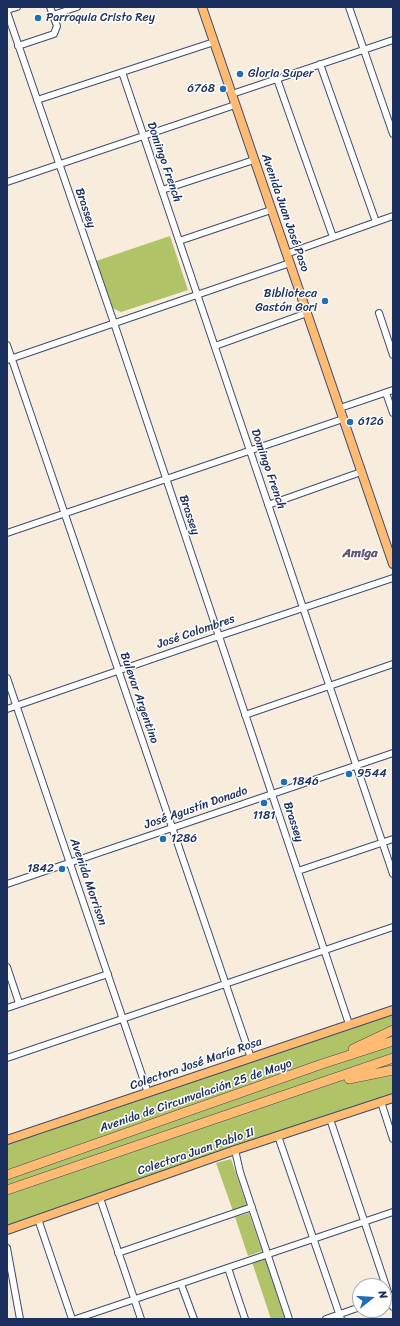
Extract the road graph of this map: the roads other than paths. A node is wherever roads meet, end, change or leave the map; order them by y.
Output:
1 (17, 7) edge
2 (50, 7) edge
3 (77, 7) edge
4 (202, 7) edge
5 (357, 7) edge
6 (349, 8) edge
7 (7, 11) edge
8 (53, 15) junction
9 (10, 29) edge
10 (393, 40) edge
11 (214, 42) junction
12 (18, 46) junction
13 (364, 50) junction
14 (320, 64) junction
15 (122, 72) junction
16 (277, 78) junction
17 (232, 94) junction
18 (37, 100) junction
19 (235, 105) junction
20 (393, 134) edge
21 (144, 136) junction
22 (254, 160) junction
23 (58, 164) junction
24 (7, 182) edge
25 (162, 190) junction
26 (271, 210) junction
27 (393, 216) edge
28 (376, 222) junction
29 (333, 237) junction
30 (179, 241) junction
31 (286, 254) junction
32 (290, 263) junction
33 (197, 295) junction
34 (307, 313) junction
35 (379, 313) dead end
36 (114, 323) junction
37 (7, 345) edge
38 (215, 346) junction
39 (393, 355) edge
40 (9, 359) edge
41 (393, 390) edge
42 (386, 392) junction
43 (340, 408) junction
44 (393, 413) edge
45 (343, 419) junction
46 (250, 451) junction
47 (361, 472) junction
48 (166, 479) junction
49 (268, 505) junction
50 (65, 514) junction
51 (7, 533) edge
52 (393, 564) edge
53 (393, 578) edge
54 (303, 607) junction
55 (218, 636) junction
56 (393, 664) edge
57 (118, 671) junction
58 (7, 678) edge
59 (329, 686) junction
60 (16, 706) junction
61 (7, 709) edge
62 (245, 715) junction
63 (393, 753) edge
64 (357, 765) junction
65 (272, 794) junction
66 (172, 828) junction
67 (393, 839) edge
68 (382, 842) junction
69 (70, 862) junction
70 (298, 871) junction
71 (393, 874) edge
72 (7, 884) edge
73 (393, 927) edge
74 (325, 950) junction
75 (7, 967) edge
76 (108, 974) junction
77 (225, 984) junction
78 (19, 1004) junction
79 (7, 1008) edge
80 (393, 1010) edge
81 (123, 1018) junction
82 (350, 1024) junction
83 (393, 1030) edge
84 (393, 1041) edge
85 (7, 1058) edge
86 (251, 1058) junction
87 (393, 1058) edge
88 (322, 1064) junction
89 (393, 1070) edge
90 (299, 1090) junction
91 (148, 1093) junction
92 (393, 1098) edge
93 (381, 1102) junction
94 (330, 1119) junction
95 (278, 1136) junction
96 (393, 1138) edge
97 (7, 1140) edge
98 (235, 1150) junction
99 (7, 1175) edge
100 (7, 1190) edge
101 (100, 1198) junction
102 (252, 1207) junction
103 (393, 1212) edge
104 (38, 1219) junction
105 (364, 1222) junction
106 (7, 1230) edge
107 (314, 1239) junction
108 (7, 1248) edge
109 (118, 1253) junction
110 (268, 1254) junction
111 (228, 1268) junction
112 (382, 1278) edge
113 (181, 1284) junction
114 (134, 1299) junction
115 (352, 1312) edge
116 (340, 1317) edge
117 (20, 1319) edge
118 (72, 1319) edge
119 (76, 1319) edge
120 (141, 1319) edge
121 (194, 1319) edge
122 (245, 1319) edge
123 (290, 1319) edge
124 (326, 1319) edge

1 - 7 street
2 - 8 street
3 - 8 street
4 - 11 main road, Avenida Juan José Paso
5 - 6 street
6 - 13 street
7 - 9 street, Brassey
8 - 12 street
9 - 12 street, Brassey
10 - 13 street
11 - 15 street
11 - 17 main road, Avenida Juan José Paso
12 - 18 street, Brassey
13 - 14 street
13 - 20 street
14 - 16 street
14 - 28 street
15 - 18 street
15 - 21 street, Domingo French
16 - 17 street
16 - 29 street
17 - 19 main road, Avenida Juan José Paso
18 - 23 street, Brassey
19 - 21 street
19 - 22 main road, Avenida Juan José Paso
21 - 23 street
21 - 25 street, Domingo French
22 - 25 street
22 - 26 main road, Avenida Juan José Paso
23 - 24 street
23 - 36 street, Brassey
25 - 30 street, Domingo French
26 - 30 street
26 - 31 main road, Avenida Juan José Paso
27 - 28 street
28 - 29 street
29 - 31 street
30 - 33 street, Domingo French
31 - 32 main road, Avenida Juan José Paso
32 - 33 street
32 - 34 main road, Avenida Juan José Paso
33 - 36 street
33 - 38 street, Domingo French
34 - 38 street
34 - 43 main road, Avenida Juan José Paso
35 - 39 street
36 - 40 street
36 - 48 street, Brassey
37 - 40 street, Bulevar Argentino
38 - 46 street, Domingo French
40 - 50 street, Bulevar Argentino
41 - 42 street
42 - 43 street
42 - 44 street
43 - 45 main road, Avenida Juan José Paso
45 - 46 street
45 - 47 main road, Avenida Juan José Paso
46 - 48 street
46 - 49 street, Domingo French
47 - 49 street
47 - 52 main road, Avenida Juan José Paso
48 - 50 street
48 - 55 street, Brassey
49 - 54 street, Domingo French
50 - 51 street
50 - 57 street, Bulevar Argentino
53 - 54 street, José Colombres
54 - 55 street, José Colombres
54 - 59 street, Domingo French
55 - 57 street, José Colombres
55 - 62 street, Brassey
56 - 59 street
57 - 60 street, José Colombres
57 - 66 street, Bulevar Argentino
58 - 60 street, Avenida Morrison
59 - 62 street
59 - 64 street, Domingo French
60 - 61 street, José Colombres
60 - 69 street, Avenida Morrison
62 - 65 street, Brassey
63 - 64 street, José Agustín Donado
64 - 65 street, José Agustín Donado
64 - 68 street, Domingo French
65 - 66 street, José Agustín Donado
65 - 70 street, Brassey
66 - 69 street, José Agustín Donado
66 - 77 street, Bulevar Argentino
67 - 68 street
68 - 70 street
68 - 71 street, Domingo French
69 - 72 street, José Agustín Donado
69 - 76 street, Avenida Morrison
70 - 74 street, Brassey
73 - 74 street
74 - 77 street
74 - 82 street, Brassey
75 - 78 street
76 - 78 street
76 - 81 street, Avenida Morrison
77 - 81 street
77 - 86 street, Bulevar Argentino
78 - 79 street
80 - 82 main road, Colectora José María Rosa
81 - 85 street
81 - 91 street, Avenida Morrison
82 - 86 main road, Colectora José María Rosa
83 - 88 highway
84 - 88 highway, Avenida de Circunvalación 25 de Mayo
86 - 91 main road, Colectora José María Rosa
87 - 90 highway
88 - 99 highway, Avenida de Circunvalación 25 de Mayo
89 - 90 highway
90 - 100 highway
91 - 97 main road, Colectora José María Rosa
92 - 93 main road, Colectora Juan Pablo II
93 - 94 main road, Colectora Juan Pablo II
93 - 96 street
94 - 95 main road, Colectora Juan Pablo II
94 - 105 street
95 - 98 main road, Colectora Juan Pablo II
95 - 107 street
98 - 101 main road, Colectora Juan Pablo II
98 - 102 street
101 - 104 main road, Colectora Juan Pablo II
101 - 109 street
102 - 109 street
102 - 110 street
103 - 105 street
104 - 106 main road, Colectora Juan Pablo II
104 - 118 street
105 - 107 street
105 - 112 street
107 - 110 street
107 - 116 street
108 - 117 street
109 - 114 street
110 - 111 street
110 - 123 street
111 - 113 street
111 - 122 street
113 - 114 street
113 - 121 street
114 - 119 street
114 - 120 street
115 - 116 street
116 - 124 street

